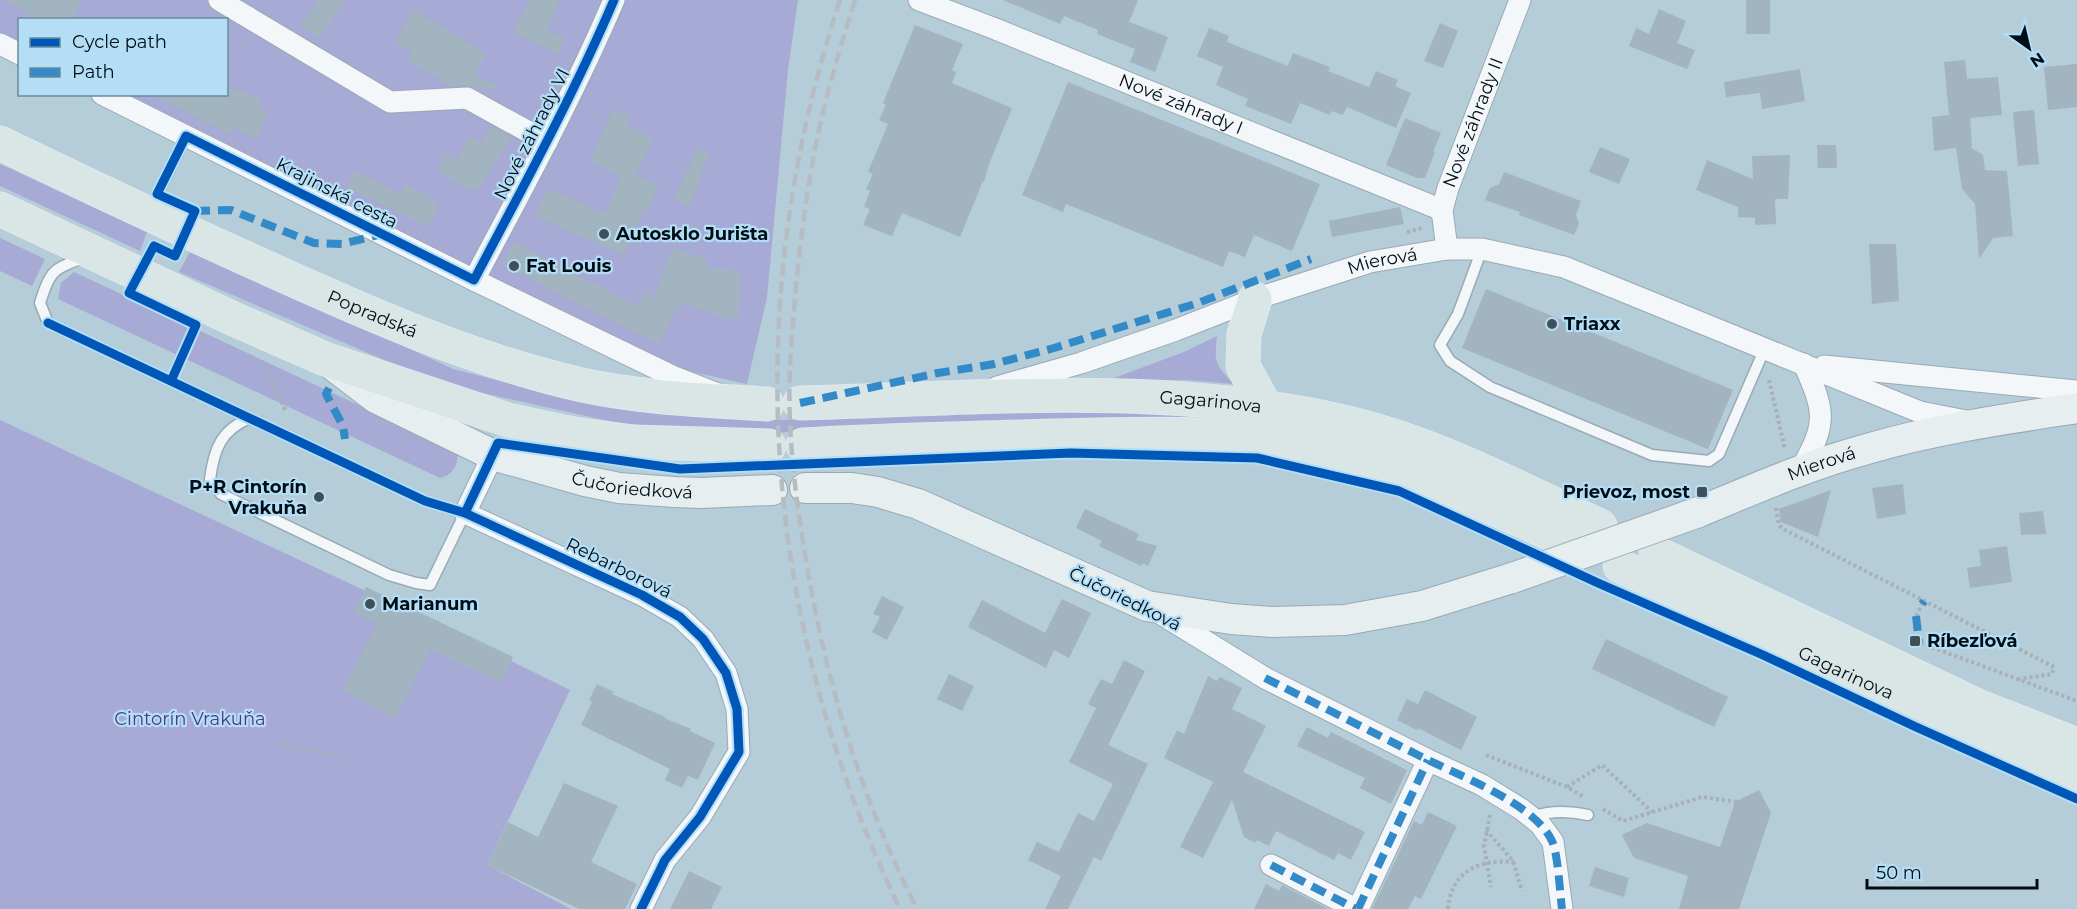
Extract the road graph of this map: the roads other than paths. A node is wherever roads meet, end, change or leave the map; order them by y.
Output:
1 (219, 0) edge
2 (614, 0) edge
3 (919, 0) edge
4 (1520, 0) edge
5 (0, 44) edge
6 (18, 53) edge
7 (106, 96) edge
8 (186, 136) junction
9 (547, 142) junction
10 (0, 143) edge
11 (0, 209) edge
12 (1442, 210) junction
13 (147, 213) junction
14 (1448, 249) junction
15 (1482, 249) junction
16 (93, 253) junction
17 (474, 280) junction
18 (1255, 299) junction
19 (1765, 348) junction
20 (325, 359) junction
21 (1804, 364) junction
22 (2077, 391) edge
23 (962, 396) junction
24 (735, 402) junction
25 (800, 403) dead end
26 (767, 404) dead end
27 (1266, 408) junction
28 (2077, 408) edge
29 (250, 418) junction
30 (1978, 423) junction
31 (803, 445) dead end
32 (769, 447) dead end
33 (493, 455) junction
34 (1790, 464) junction
35 (805, 488) dead end
36 (772, 490) dead end
37 (465, 513) junction
38 (1600, 526) dead end
39 (1564, 540) dead end
40 (1656, 553) dead end
41 (1620, 566) dead end
42 (1147, 606) junction
43 (2077, 745) edge
44 (1428, 760) junction
45 (2077, 775) edge
46 (1588, 815) dead end
47 (1532, 817) junction
48 (1270, 866) dead end
49 (641, 909) edge
50 (1357, 909) edge
51 (1562, 909) edge

1 - 9 street
2 - 9 street, Nové záhrady VI
3 - 12 street, Nové záhrady I
4 - 12 street, Nové záhrady II
5 - 6 street
7 - 8 street, Krajinská cesta
8 - 13 lane
8 - 17 street, Krajinská cesta
9 - 17 street, Nové záhrady VI
10 - 13 main road, Popradská
11 - 16 main road
12 - 14 street, Nové záhrady II
13 - 24 main road, Popradská
14 - 15 street, Mierová
14 - 18 street, Mierová
15 - 19 street, Mierová
15 - 19 lane
16 - 20 main road
16 - 29 lane
17 - 24 street, Krajinská cesta
18 - 23 street, Mierová
18 - 27 main road
19 - 21 street, Mierová
20 - 32 main road
20 - 33 street, Čučoriedková
21 - 22 street, Mierová
21 - 30 street, Mierová
21 - 34 street
23 - 25 main road, Gagarinova
23 - 27 main road, Gagarinova
24 - 26 main road, Popradská
27 - 38 main road, Gagarinova
28 - 30 street, Mierová
29 - 37 lane
29 - 37 lane
30 - 34 street, Mierová
31 - 39 main road, Gagarinova
33 - 36 street, Čučoriedková
33 - 37 street
34 - 42 street, Mierová, bridge
35 - 42 street, Čučoriedková
37 - 49 street, Rebarborová
40 - 43 main road, Gagarinova
41 - 45 main road, Gagarinova
42 - 44 street, Čučoriedková
44 - 47 street, Čučoriedková
44 - 50 street
46 - 47 lane
47 - 51 street, Čučoriedková
48 - 50 street

